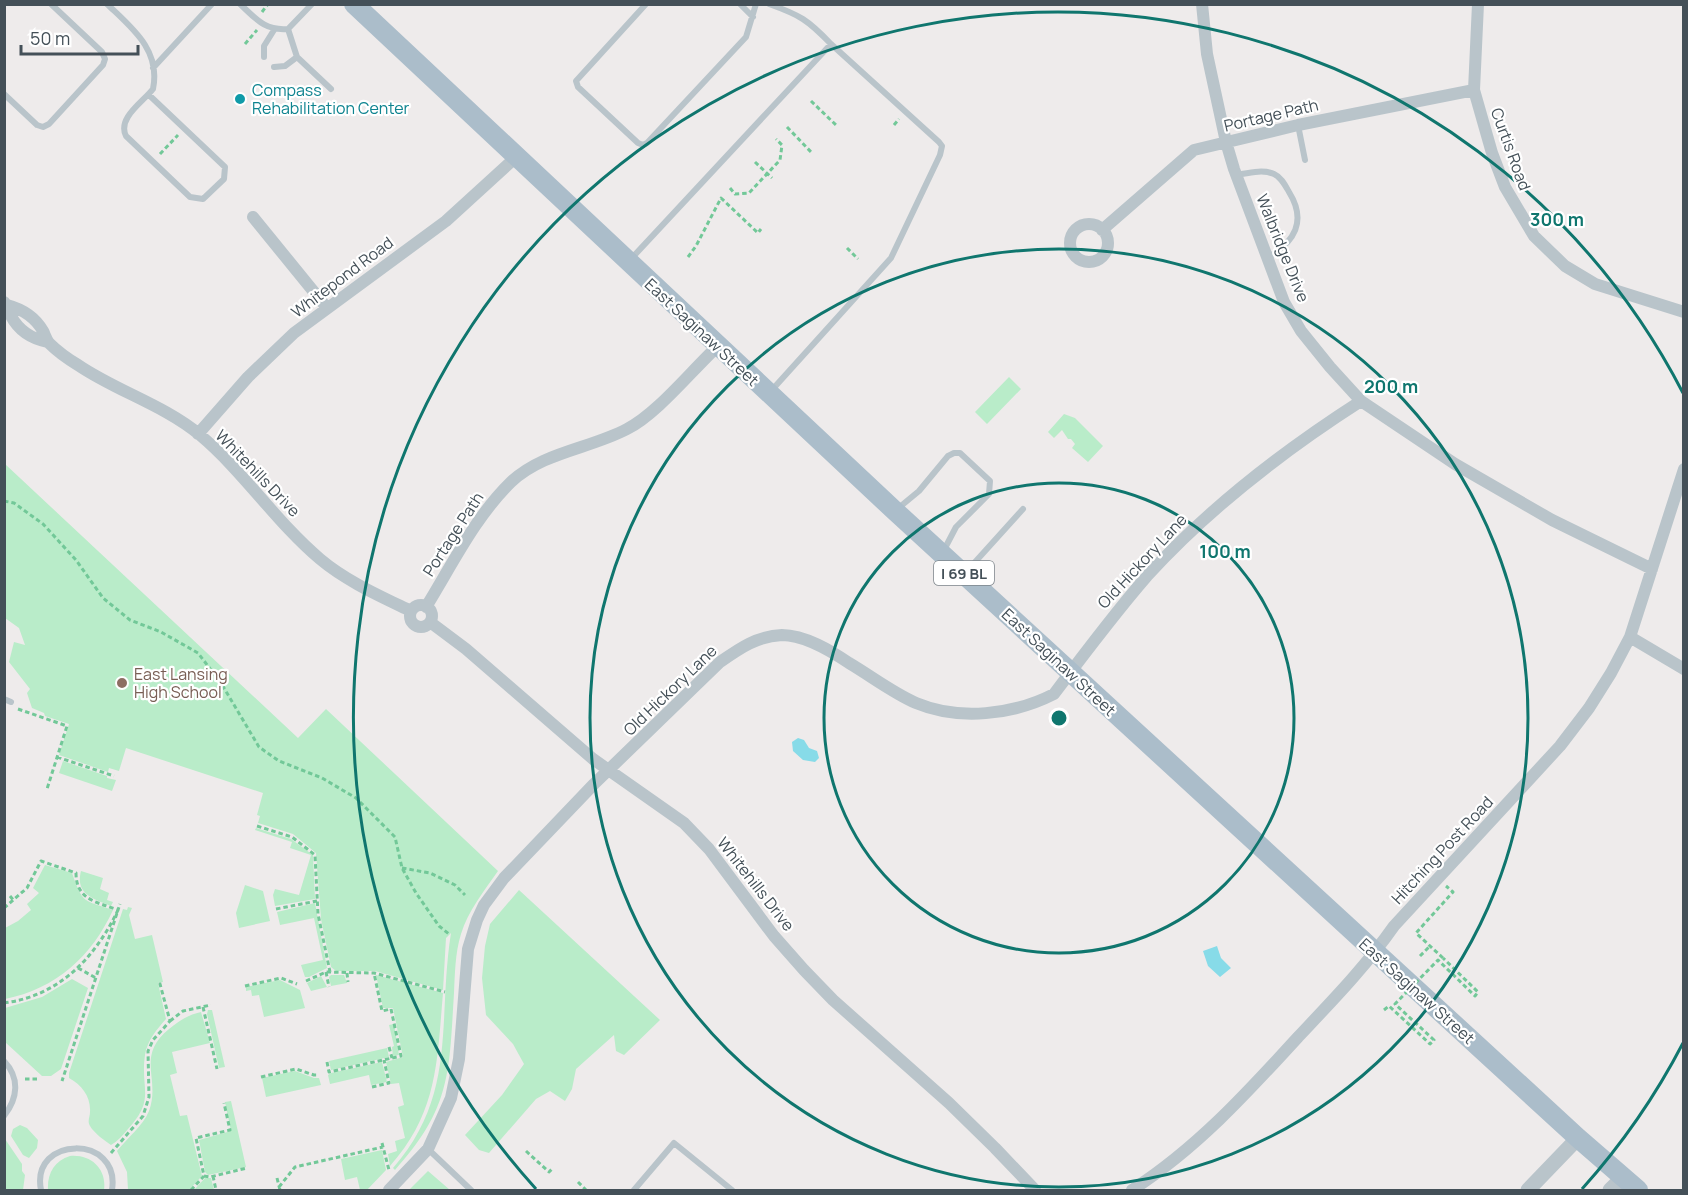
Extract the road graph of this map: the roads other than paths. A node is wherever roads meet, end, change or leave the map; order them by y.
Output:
1 (51, 4) edge
2 (107, 4) edge
3 (212, 4) edge
4 (240, 4) edge
5 (312, 4) edge
6 (354, 4) edge
7 (646, 4) edge
8 (740, 4) edge
9 (756, 4) edge
10 (769, 4) edge
11 (1202, 4) edge
12 (1478, 4) edge
13 (753, 17) junction
14 (288, 29) junction
15 (274, 30) junction
16 (831, 44) junction
17 (264, 57) dead end
18 (297, 57) junction
19 (274, 66) dead end
20 (153, 68) junction
21 (331, 89) dead end
22 (1474, 90) junction
23 (4, 94) edge
24 (149, 94) junction
25 (1298, 125) junction
26 (1226, 142) junction
27 (515, 158) junction
28 (1305, 160) dead end
29 (1236, 175) junction
30 (253, 217) dead end
31 (1102, 230) dead end
32 (1267, 258) junction
33 (628, 262) junction
34 (6, 303) edge
35 (327, 308) junction
36 (1683, 312) edge
37 (718, 346) junction
38 (769, 393) junction
39 (1361, 401) junction
40 (198, 434) junction
41 (1683, 469) edge
42 (1023, 509) dead end
43 (895, 511) junction
44 (942, 553) junction
45 (1652, 569) junction
46 (964, 574) junction
47 (426, 607) junction
48 (411, 611) junction
49 (430, 622) junction
50 (1629, 637) junction
51 (1683, 669) edge
52 (1070, 672) junction
53 (609, 771) junction
54 (1375, 953) junction
55 (4, 1060) edge
56 (4, 1116) edge
57 (1578, 1138) junction
58 (428, 1149) junction
59 (1617, 1184) edge
60 (41, 1191) edge
61 (112, 1191) edge
62 (389, 1191) edge
63 (471, 1191) edge
64 (634, 1191) edge
65 (732, 1191) edge
66 (1035, 1191) edge
67 (1132, 1191) edge
68 (1528, 1191) edge
69 (1638, 1191) edge

1 - 23 lane
2 - 20 lane
3 - 20 lane
4 - 15 lane
5 - 14 lane
6 - 27 main road, East Saginaw Street / I 69 BL
7 - 13 lane
8 - 13 lane
9 - 13 lane
10 - 16 lane
11 - 26 street, Walbridge Drive
12 - 22 street, Curtis Road
14 - 15 lane
14 - 18 lane
15 - 17 lane
16 - 33 lane
16 - 38 lane
18 - 19 lane
18 - 21 lane
20 - 24 lane
22 - 25 street, Portage Path
22 - 36 street, Curtis Road
24 - 24 lane
25 - 26 street, Portage Path
25 - 28 lane
26 - 29 street, Walbridge Drive
26 - 31 street, Portage Path
27 - 33 main road, East Saginaw Street / I 69 BL
27 - 35 street, Whitepond Road
29 - 32 street, Walbridge Drive
29 - 32 lane
30 - 35 street
32 - 39 street, Walbridge Drive
33 - 37 main road, East Saginaw Street / I 69 BL
34 - 40 street, Whitehills Drive
35 - 40 street, Whitepond Road
37 - 38 main road, East Saginaw Street / I 69 BL
37 - 47 street, Portage Path
38 - 43 main road, East Saginaw Street / I 69 BL
39 - 45 street, Walbridge Drive
39 - 52 street, Old Hickory Lane
40 - 48 street, Whitehills Drive
41 - 45 street, Hitching Post Road
42 - 46 lane
43 - 44 main road, East Saginaw Street / I 69 BL
43 - 44 lane
44 - 46 main road, East Saginaw Street / I 69 BL
45 - 50 street, Hitching Post Road
46 - 52 main road, East Saginaw Street / I 69 BL
47 - 48 street
47 - 49 street
48 - 49 street, Whitehills Drive
49 - 53 street, Whitehills Drive
50 - 51 street
50 - 54 street, Hitching Post Road
52 - 53 street, Old Hickory Lane
52 - 54 main road, East Saginaw Street / I 69 BL
53 - 58 street, Old Hickory Lane
53 - 66 street, Whitehills Drive
54 - 57 main road, East Saginaw Street / I 69 BL
54 - 67 street, Hitching Post Road
55 - 56 lane
57 - 59 main road, East Saginaw Street / I 69 BL
57 - 68 street
58 - 62 street, Old Hickory Lane
58 - 63 lane
59 - 69 main road, East Saginaw Street / I 69 BL
60 - 61 lane
64 - 65 lane

